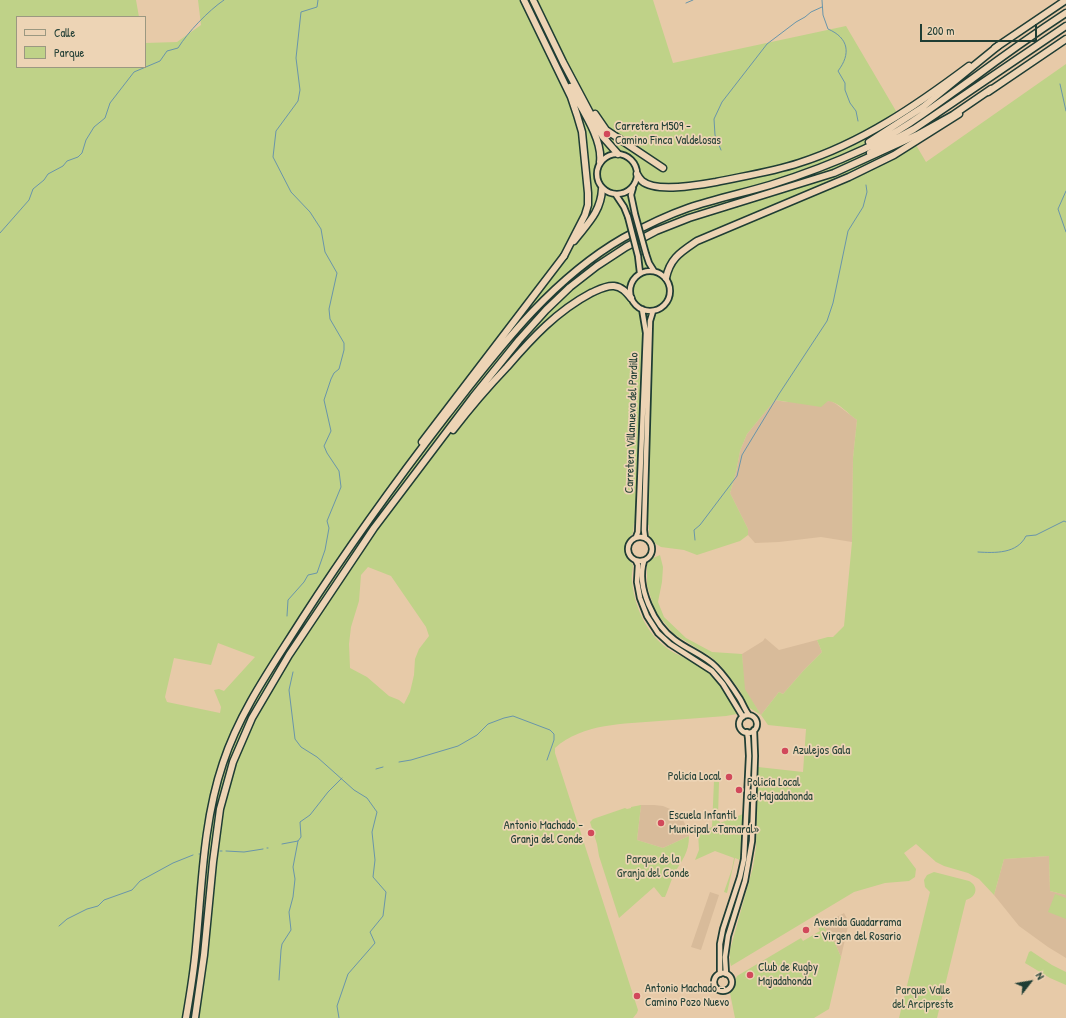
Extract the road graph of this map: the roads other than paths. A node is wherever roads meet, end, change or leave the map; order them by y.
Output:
1 (524, 0) edge
2 (527, 0) edge
3 (533, 0) edge
4 (1066, 0) edge
5 (1066, 14) edge
6 (1066, 26) edge
7 (1066, 39) edge
8 (998, 46) junction
9 (570, 75) junction
10 (992, 89) junction
11 (618, 154) junction
12 (840, 159) junction
13 (600, 162) junction
14 (663, 168) dead end
15 (637, 174) junction
16 (806, 181) junction
17 (633, 188) junction
18 (602, 189) junction
19 (616, 195) junction
20 (564, 256) junction
21 (654, 271) junction
22 (640, 273) junction
23 (666, 278) junction
24 (631, 298) junction
25 (642, 309) junction
26 (653, 311) junction
27 (397, 480) junction
28 (411, 480) junction
29 (636, 537) junction
30 (645, 538) junction
31 (636, 561) junction
32 (644, 561) junction
33 (749, 715) junction
34 (743, 717) junction
35 (754, 730) junction
36 (746, 732) junction
37 (720, 974) junction
38 (726, 974) junction
39 (186, 1018) edge
40 (195, 1018) edge

1 - 20 highway
2 - 13 highway
3 - 9 highway
4 - 8 highway
5 - 12 highway
6 - 16 highway
7 - 10 highway
8 - 12 highway
8 - 15 highway
9 - 11 highway
9 - 14 highway
10 - 16 highway
10 - 23 highway
11 - 13 street
11 - 15 street
12 - 27 highway
13 - 18 street
15 - 17 street
16 - 28 highway
17 - 19 street
17 - 21 street, bridge
18 - 19 street
18 - 20 highway
19 - 22 street, bridge
20 - 27 highway
21 - 22 street
21 - 23 street
22 - 24 street
23 - 26 street
24 - 25 street
24 - 28 highway
25 - 26 street
25 - 29 street, Carretera Villanueva del Pardillo
26 - 30 street, Carretera Villanueva del Pardillo
27 - 39 highway
28 - 40 highway
29 - 30 street
29 - 31 street
30 - 32 street
31 - 32 street
31 - 34 street
32 - 33 street
33 - 34 street
33 - 35 street
34 - 36 street
35 - 36 street
35 - 38 street
36 - 37 street
37 - 38 street
37 - 38 street

